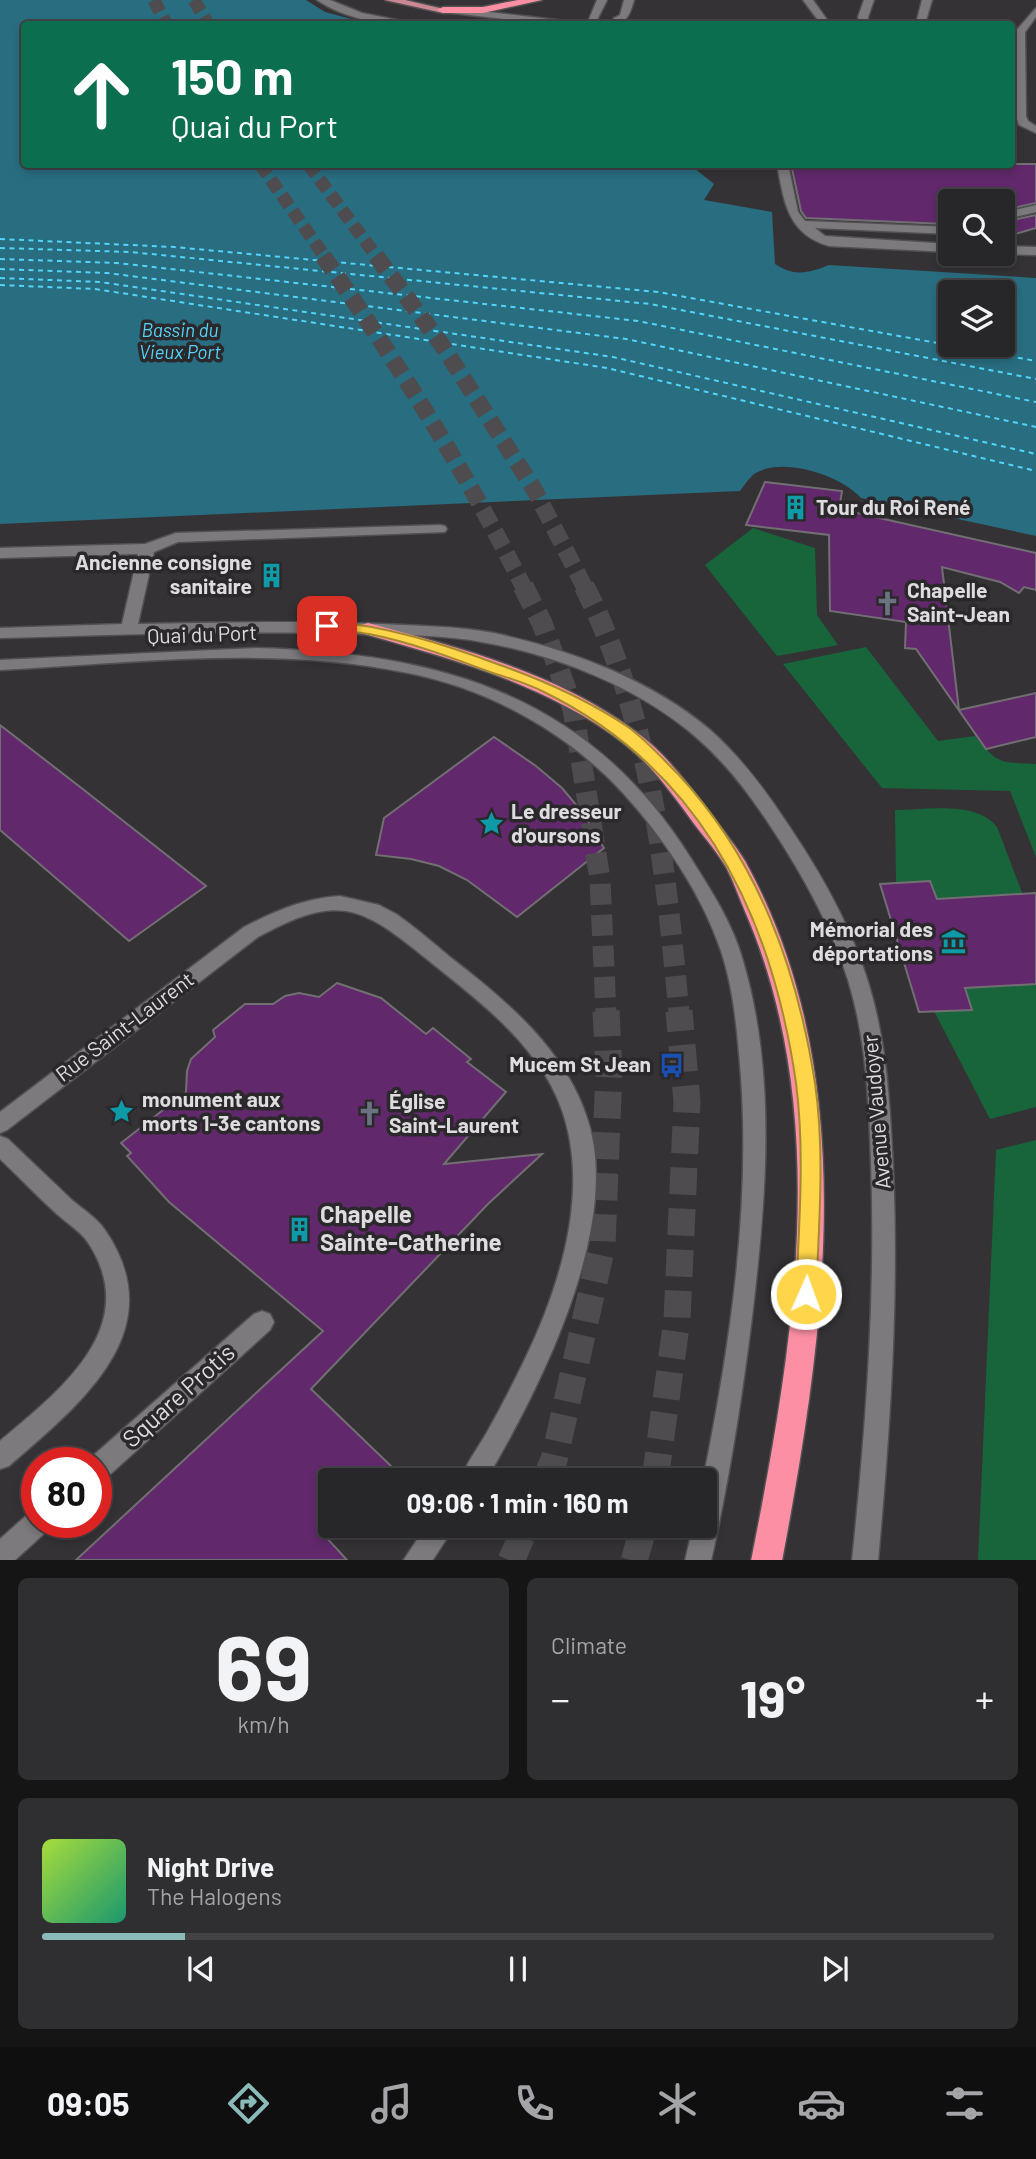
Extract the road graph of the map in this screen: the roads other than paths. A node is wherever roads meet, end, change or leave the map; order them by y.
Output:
1 (322, 0) edge
2 (390, 0) edge
3 (602, 0) edge
4 (629, 0) edge
5 (808, 0) edge
6 (869, 0) edge
7 (927, 0) edge
8 (531, 1) edge
9 (443, 9) junction
10 (1036, 11) edge
11 (393, 21) edge
12 (546, 21) joint
13 (592, 21) edge
14 (616, 21) edge
15 (823, 21) edge
16 (864, 21) edge
17 (921, 21) edge
18 (1036, 130) edge
19 (783, 168) edge
20 (1036, 208) edge
21 (1015, 214) edge
22 (802, 224) junction
23 (938, 230) edge
24 (938, 247) edge
25 (1015, 250) edge
26 (1036, 251) edge
27 (440, 529) dead end
28 (147, 549) junction
29 (0, 553) edge
30 (368, 629) junction
31 (130, 630) junction
32 (0, 633) edge
33 (0, 665) edge
34 (0, 1124) edge
35 (0, 1145) edge
36 (262, 1322) dead end
37 (112, 1456) edge
38 (0, 1457) edge
39 (479, 1468) edge
40 (21, 1537) edge
41 (433, 1538) edge
42 (0, 1556) edge
43 (416, 1560) edge
44 (698, 1560) edge
45 (766, 1560) edge
46 (866, 1560) edge

1 - 11 street
2 - 9 main road
3 - 13 street
4 - 14 street
5 - 15 street
6 - 16 street
7 - 17 street
8 - 9 highway
8 - 12 street
9 - 12 street
10 - 18 street
19 - 22 street
20 - 21 street
22 - 23 street
22 - 24 street
25 - 26 street
27 - 28 street
28 - 29 street
28 - 31 street
30 - 31 street, Quai du Port
30 - 45 highway
30 - 46 street, Avenue Vaudoyer
31 - 32 street, Quai du Port
33 - 44 street, Quai du Port
34 - 39 street, Rue Saint-Laurent
35 - 38 street
36 - 37 street, Square Protis
40 - 42 street
41 - 43 street

